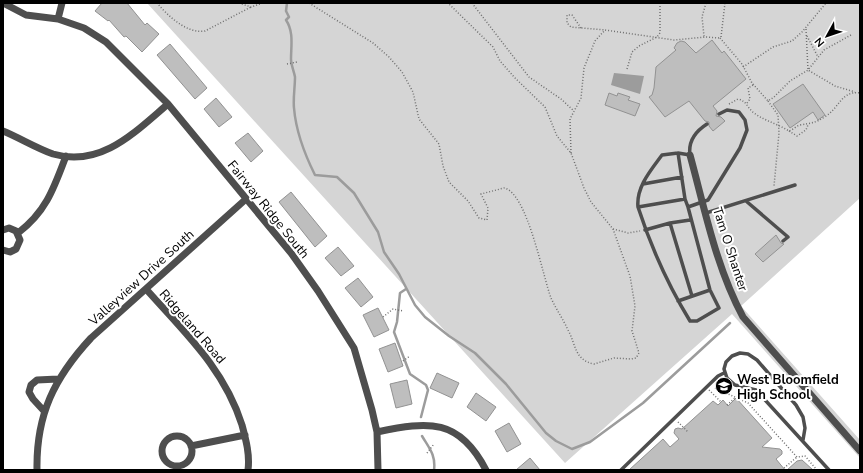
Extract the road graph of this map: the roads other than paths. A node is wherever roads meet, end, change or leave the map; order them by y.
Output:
1 (3, 3) edge
2 (62, 3) edge
3 (58, 19) junction
4 (168, 104) junction
5 (719, 114) dead end
6 (707, 124) dead end
7 (3, 131) edge
8 (678, 153) junction
9 (690, 155) junction
10 (66, 156) junction
11 (682, 177) junction
12 (643, 184) junction
13 (794, 185) dead end
14 (246, 199) junction
15 (685, 199) junction
16 (746, 201) junction
17 (703, 202) junction
18 (638, 207) junction
19 (688, 207) junction
20 (706, 213) junction
21 (690, 220) junction
22 (670, 223) junction
23 (3, 230) edge
24 (645, 230) junction
25 (18, 233) junction
26 (783, 241) dead end
27 (3, 250) edge
28 (146, 289) junction
29 (710, 290) junction
30 (692, 296) junction
31 (678, 301) junction
32 (724, 373) junction
33 (58, 379) junction
34 (44, 411) junction
35 (377, 432) junction
36 (245, 435) junction
37 (803, 440) junction
38 (191, 446) junction
39 (860, 450) edge
40 (37, 470) edge
41 (248, 470) edge
42 (378, 470) edge
43 (486, 470) edge
44 (621, 470) edge
45 (829, 470) edge

1 - 3 street, Fairway Ridge South
2 - 3 street
3 - 4 street, Fairway Ridge South
4 - 10 street
4 - 14 street, Fairway Ridge South
5 - 17 lane
6 - 9 lane
7 - 10 street
8 - 9 lane
8 - 11 lane
8 - 12 lane
9 - 17 street, Tam O Shanter
10 - 25 street
11 - 12 lane
11 - 15 lane
12 - 18 lane
13 - 16 lane
14 - 28 street, Valleyview Drive South
14 - 35 street, Fairway Ridge South
15 - 18 lane
15 - 19 lane
16 - 20 lane
16 - 26 lane
17 - 19 lane
17 - 20 street, Tam O Shanter
18 - 24 lane
19 - 21 lane
20 - 39 street, Tam O Shanter
21 - 22 lane
21 - 29 lane
22 - 24 lane
22 - 30 lane
23 - 25 street
24 - 31 lane
25 - 27 street
28 - 33 street, Valleyview Drive South
28 - 36 street, Ridgeland Road
29 - 30 lane
29 - 31 lane
30 - 31 lane
32 - 37 lane
32 - 37 lane
32 - 44 lane
33 - 34 street, Valleyview Drive South
33 - 34 street
34 - 40 street, Valleyview Drive South
35 - 42 street, Fairway Ridge South
35 - 43 street
36 - 38 street
36 - 41 street, Ridgeland Road
37 - 45 lane
38 - 38 street

